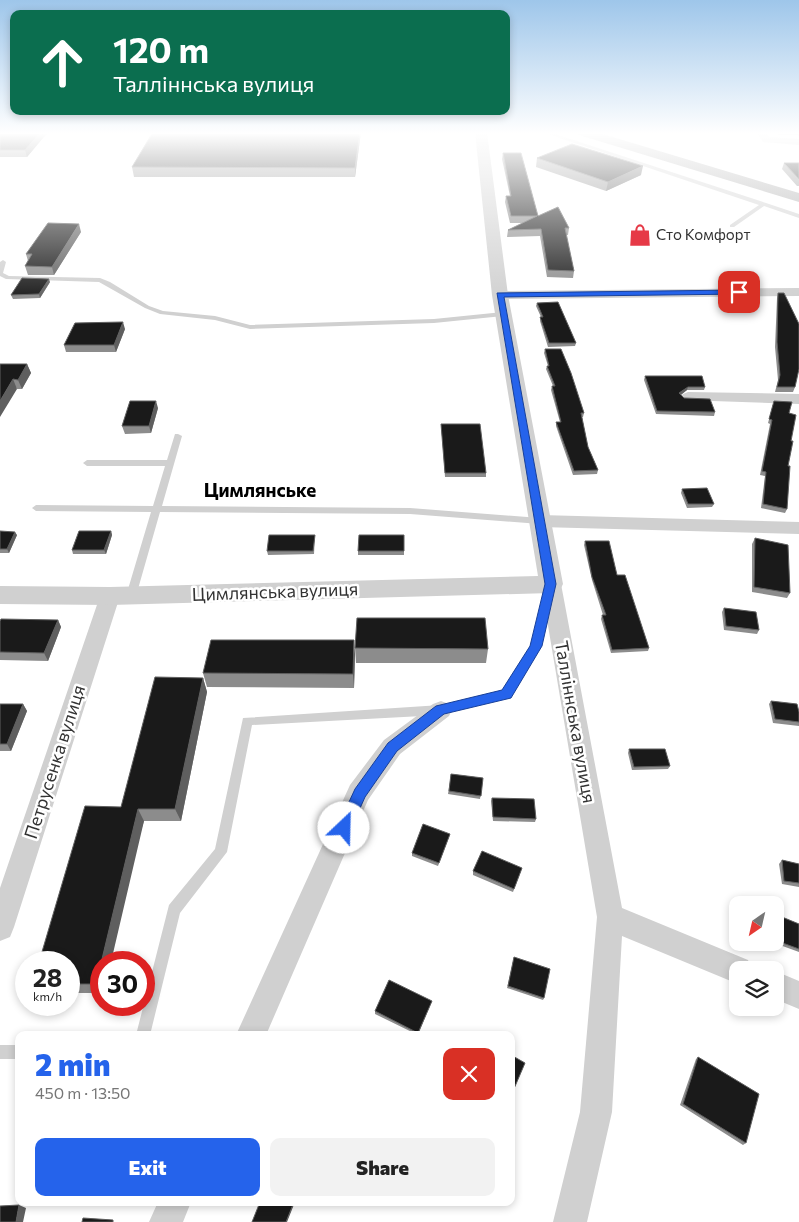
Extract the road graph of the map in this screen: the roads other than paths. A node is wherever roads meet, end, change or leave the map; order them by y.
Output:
1 (488, 189) edge
2 (718, 189) edge
3 (770, 189) edge
4 (799, 198) edge
5 (764, 204) junction
6 (799, 216) edge
7 (732, 226) dead end
8 (3, 262) dead end
9 (0, 274) edge
10 (799, 292) edge
11 (500, 295) junction
12 (503, 314) junction
13 (688, 398) edge
14 (799, 399) edge
15 (178, 436) dead end
16 (87, 462) dead end
17 (170, 463) junction
18 (36, 508) dead end
19 (156, 509) junction
20 (540, 521) junction
21 (799, 528) edge
22 (551, 584) junction
23 (0, 595) edge
24 (120, 596) junction
25 (441, 710) junction
26 (2, 915) edge
27 (610, 917) junction
28 (729, 966) edge
29 (784, 989) edge
30 (799, 995) edge
31 (144, 1031) edge
32 (253, 1031) edge
33 (0, 1052) edge
34 (15, 1052) edge
35 (173, 1206) edge
36 (166, 1222) edge
37 (570, 1222) edge

1 - 11 street, Талліннська вулиця
2 - 5 lane
3 - 4 main road
5 - 6 lane
5 - 7 lane
8 - 9 lane
9 - 12 lane
10 - 11 street
11 - 12 street, Талліннська вулиця
12 - 20 street, Талліннська вулиця
13 - 14 street
15 - 17 lane
16 - 17 lane
17 - 19 lane
18 - 19 lane
19 - 20 lane
19 - 24 lane
20 - 21 street
20 - 22 street, Талліннська вулиця
22 - 24 street, Цимлянська вулиця
22 - 25 lane
22 - 27 street, Талліннська вулиця
23 - 24 street, Цимлянська вулиця
24 - 26 street, Петрусенка вулиця
25 - 31 lane
25 - 32 street
27 - 28 street
27 - 37 street, Талліннська вулиця
29 - 30 street
33 - 34 lane
35 - 36 street

